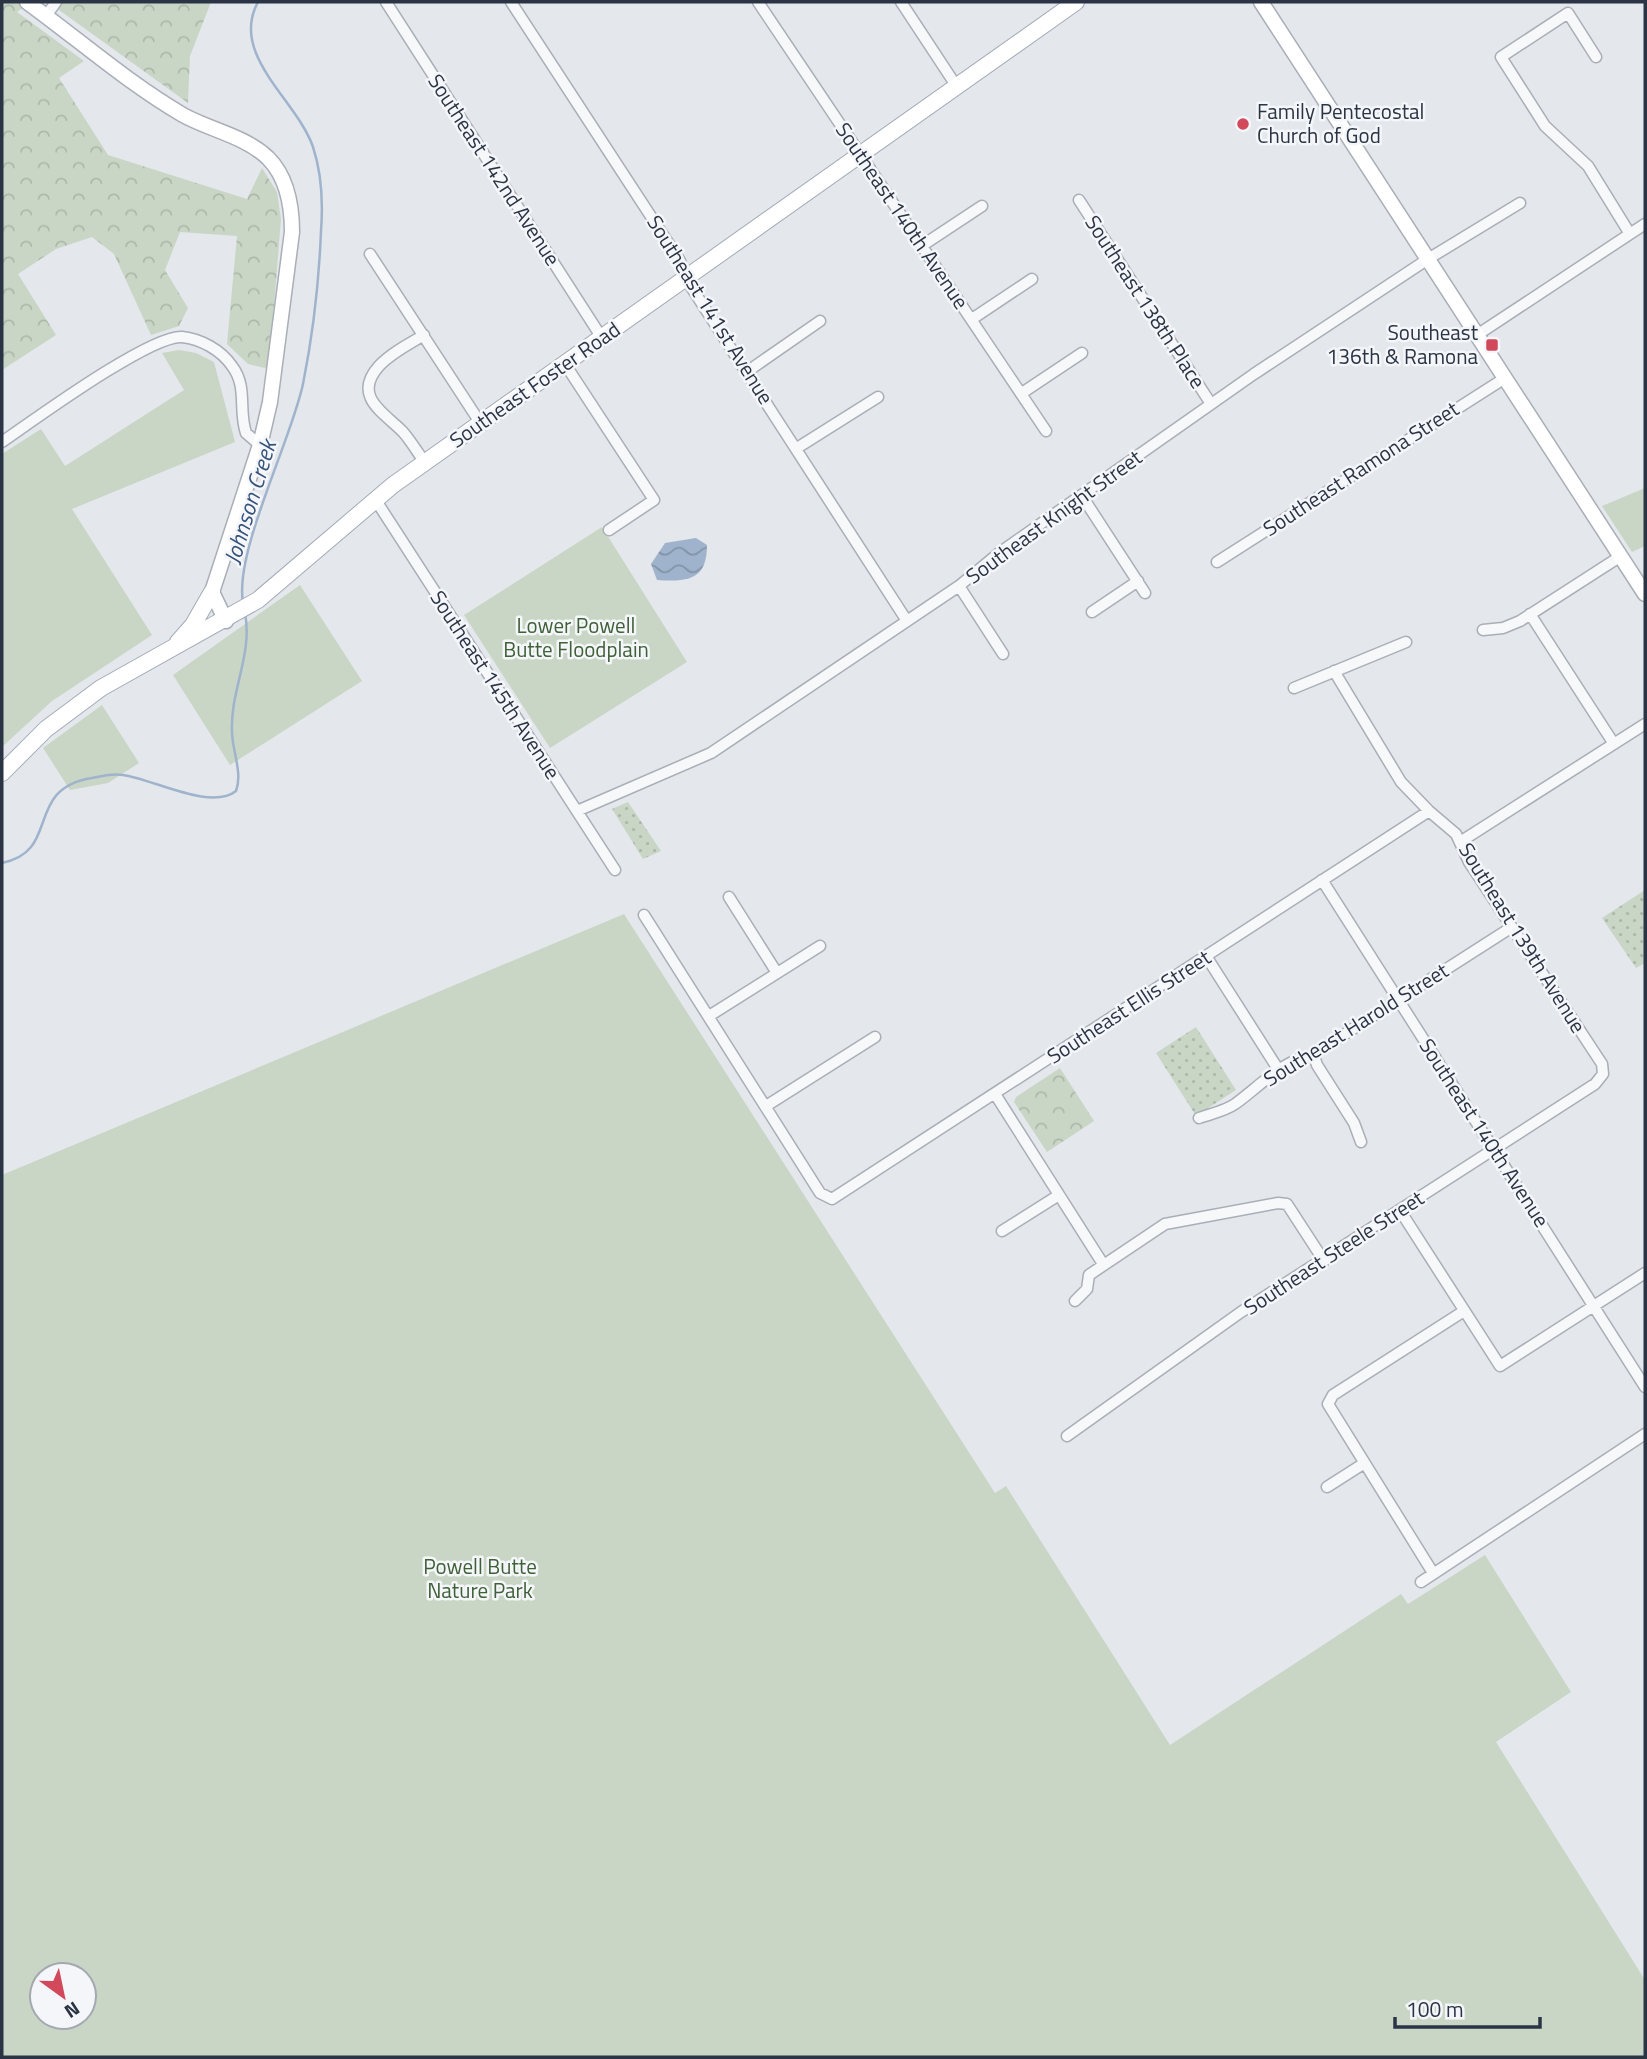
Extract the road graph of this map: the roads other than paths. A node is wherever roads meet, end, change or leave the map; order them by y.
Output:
1 (27, 2) edge
2 (56, 2) edge
3 (386, 2) edge
4 (511, 2) edge
5 (758, 2) edge
6 (901, 2) edge
7 (1076, 2) edge
8 (1261, 2) edge
9 (46, 16) junction
10 (1596, 57) dead end
11 (957, 87) junction
12 (862, 155) junction
13 (1079, 200) dead end
14 (1520, 203) dead end
15 (982, 206) dead end
16 (1645, 224) edge
17 (1630, 234) junction
18 (923, 245) junction
19 (370, 254) dead end
20 (1428, 259) junction
21 (686, 279) junction
22 (1032, 279) dead end
23 (972, 319) junction
24 (820, 321) dead end
25 (424, 335) junction
26 (1477, 335) junction
27 (602, 338) junction
28 (1082, 353) dead end
29 (565, 365) junction
30 (748, 371) junction
31 (1505, 378) junction
32 (1022, 393) junction
33 (878, 397) dead end
34 (1211, 404) junction
35 (481, 424) junction
36 (1046, 431) dead end
37 (2, 442) edge
38 (260, 445) junction
39 (797, 448) junction
40 (425, 463) junction
41 (1082, 496) junction
42 (376, 499) junction
43 (609, 530) dead end
44 (1621, 556) junction
45 (1217, 562) dead end
46 (1138, 581) junction
47 (958, 586) junction
48 (212, 592) junction
49 (1144, 593) dead end
50 (1645, 594) edge
51 (1092, 612) dead end
52 (1530, 614) junction
53 (229, 619) junction
54 (907, 621) junction
55 (1483, 630) dead end
56 (1406, 642) dead end
57 (172, 649) junction
58 (1003, 654) dead end
59 (1334, 671) junction
60 (1294, 688) dead end
61 (1645, 724) edge
62 (1614, 744) junction
63 (2, 773) edge
64 (577, 811) junction
65 (1429, 811) junction
66 (1460, 842) junction
67 (615, 870) dead end
68 (1322, 880) junction
69 (729, 897) dead end
70 (644, 915) dead end
71 (1512, 928) junction
72 (820, 946) dead end
73 (1206, 956) junction
74 (777, 973) junction
75 (1398, 999) junction
76 (709, 1016) junction
77 (875, 1037) dead end
78 (1314, 1056) junction
79 (1278, 1069) junction
80 (1603, 1074) joint
81 (995, 1094) junction
82 (766, 1106) junction
83 (1199, 1118) dead end
84 (1361, 1142) dead end
85 (1496, 1149) junction
86 (1059, 1195) junction
87 (1401, 1212) junction
88 (1002, 1231) dead end
89 (1324, 1261) junction
90 (1103, 1264) junction
91 (1645, 1273) edge
92 (1075, 1301) dead end
93 (1594, 1306) junction
94 (1464, 1311) junction
95 (1645, 1387) edge
96 (1645, 1434) edge
97 (1067, 1436) dead end
98 (1363, 1464) junction
99 (1327, 1487) dead end
100 (1433, 1573) junction
101 (1421, 1581) dead end

1 - 9 street
2 - 9 street
3 - 27 street, Southeast 142nd Avenue
4 - 21 street, Southeast 141st Avenue
5 - 12 street, Southeast 140th Avenue
6 - 11 street
7 - 11 main road, Southeast Foster Road
8 - 20 street
9 - 38 street
10 - 17 street
11 - 12 main road, Southeast Foster Road
12 - 18 street, Southeast 140th Avenue
12 - 21 main road, Southeast Foster Road
13 - 34 street, Southeast 138th Place
14 - 20 street, Southeast Knight Street
15 - 18 street
16 - 17 street
17 - 26 street
18 - 23 street, Southeast 140th Avenue
19 - 25 street
20 - 26 street
20 - 34 street, Southeast Knight Street
21 - 27 main road, Southeast Foster Road
21 - 30 street, Southeast 141st Avenue
22 - 23 street
23 - 32 street, Southeast 140th Avenue
24 - 30 street
25 - 35 street
25 - 40 street
26 - 31 street
27 - 29 main road, Southeast Foster Road
28 - 32 street
29 - 35 main road, Southeast Foster Road
29 - 43 street
30 - 39 street, Southeast 141st Avenue
31 - 44 street
31 - 45 street, Southeast Ramona Street
32 - 36 street, Southeast 140th Avenue
33 - 39 street
34 - 41 street, Southeast Knight Street
35 - 40 main road, Southeast Foster Road
37 - 38 street
38 - 48 street
39 - 54 street, Southeast 141st Avenue
40 - 42 main road, Southeast Foster Road
41 - 46 street
41 - 47 street, Southeast Knight Street
42 - 53 main road, Southeast Foster Road
42 - 64 street, Southeast 145th Avenue
44 - 50 street
44 - 52 street
46 - 49 street
46 - 51 street
47 - 54 street, Southeast Knight Street
47 - 58 street
48 - 53 street
48 - 57 main road
52 - 55 street
52 - 62 street
53 - 57 main road, Southeast Foster Road
54 - 64 street, Southeast Knight Street
56 - 59 street
57 - 63 main road, Southeast Foster Road
59 - 60 street
59 - 65 street, Southeast 139th Avenue
61 - 62 street
62 - 66 street
64 - 67 street, Southeast 145th Avenue
65 - 66 street, Southeast 139th Avenue
65 - 68 street, Southeast Ellis Street
66 - 71 street, Southeast 139th Avenue
68 - 73 street, Southeast Ellis Street
68 - 75 street, Southeast 140th Avenue
69 - 74 street
70 - 76 street
71 - 75 street, Southeast Harold Street
71 - 80 street, Southeast 139th Avenue
72 - 74 street
73 - 79 street
73 - 81 street, Southeast Ellis Street
74 - 76 street
75 - 78 street, Southeast Harold Street
75 - 85 street, Southeast 140th Avenue
76 - 82 street
77 - 82 street
78 - 79 street, Southeast Harold Street
78 - 84 street
79 - 83 street, Southeast Harold Street
80 - 85 street, Southeast Steele Street
81 - 82 street, Southeast Ellis Street
81 - 86 street
85 - 87 street, Southeast Steele Street
85 - 93 street, Southeast 140th Avenue
86 - 88 street
86 - 90 street
87 - 89 street, Southeast Steele Street
87 - 94 street
89 - 90 street
89 - 97 street, Southeast Steele Street
90 - 92 street
91 - 93 street
93 - 94 street
93 - 95 street, Southeast 140th Avenue
94 - 98 street
96 - 100 street
98 - 99 street
98 - 100 street
100 - 101 street

